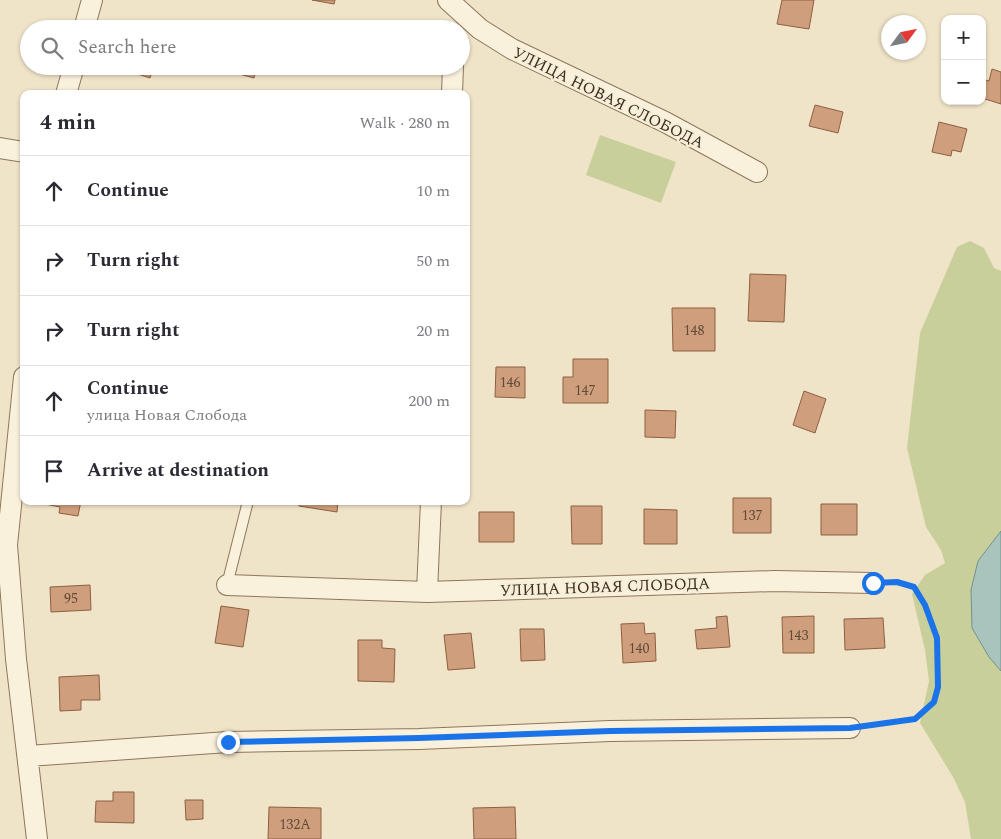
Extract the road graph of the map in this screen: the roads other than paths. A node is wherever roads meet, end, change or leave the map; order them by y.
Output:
1 (92, 0) edge
2 (448, 0) edge
3 (86, 20) edge
4 (460, 20) edge
5 (470, 25) edge
6 (71, 75) edge
7 (453, 75) edge
8 (67, 90) edge
9 (452, 90) edge
10 (0, 148) edge
11 (20, 151) edge
12 (757, 172) dead end
13 (20, 417) edge
14 (247, 505) edge
15 (431, 505) edge
16 (873, 583) road end
17 (227, 585) joint
18 (427, 592) junction
19 (850, 728) road end
20 (28, 756) junction
21 (37, 839) edge

1 - 3 street
2 - 4 street, УЛИЦА НОВАЯ СЛОБОДА
5 - 12 street, УЛИЦА НОВАЯ СЛОБОДА
6 - 8 street
7 - 9 street
10 - 11 street
13 - 20 street
14 - 17 lane
15 - 18 street
16 - 18 street, УЛИЦА НОВАЯ СЛОБОДА
17 - 18 street, УЛИЦА НОВАЯ СЛОБОДА
19 - 20 street
20 - 21 street

